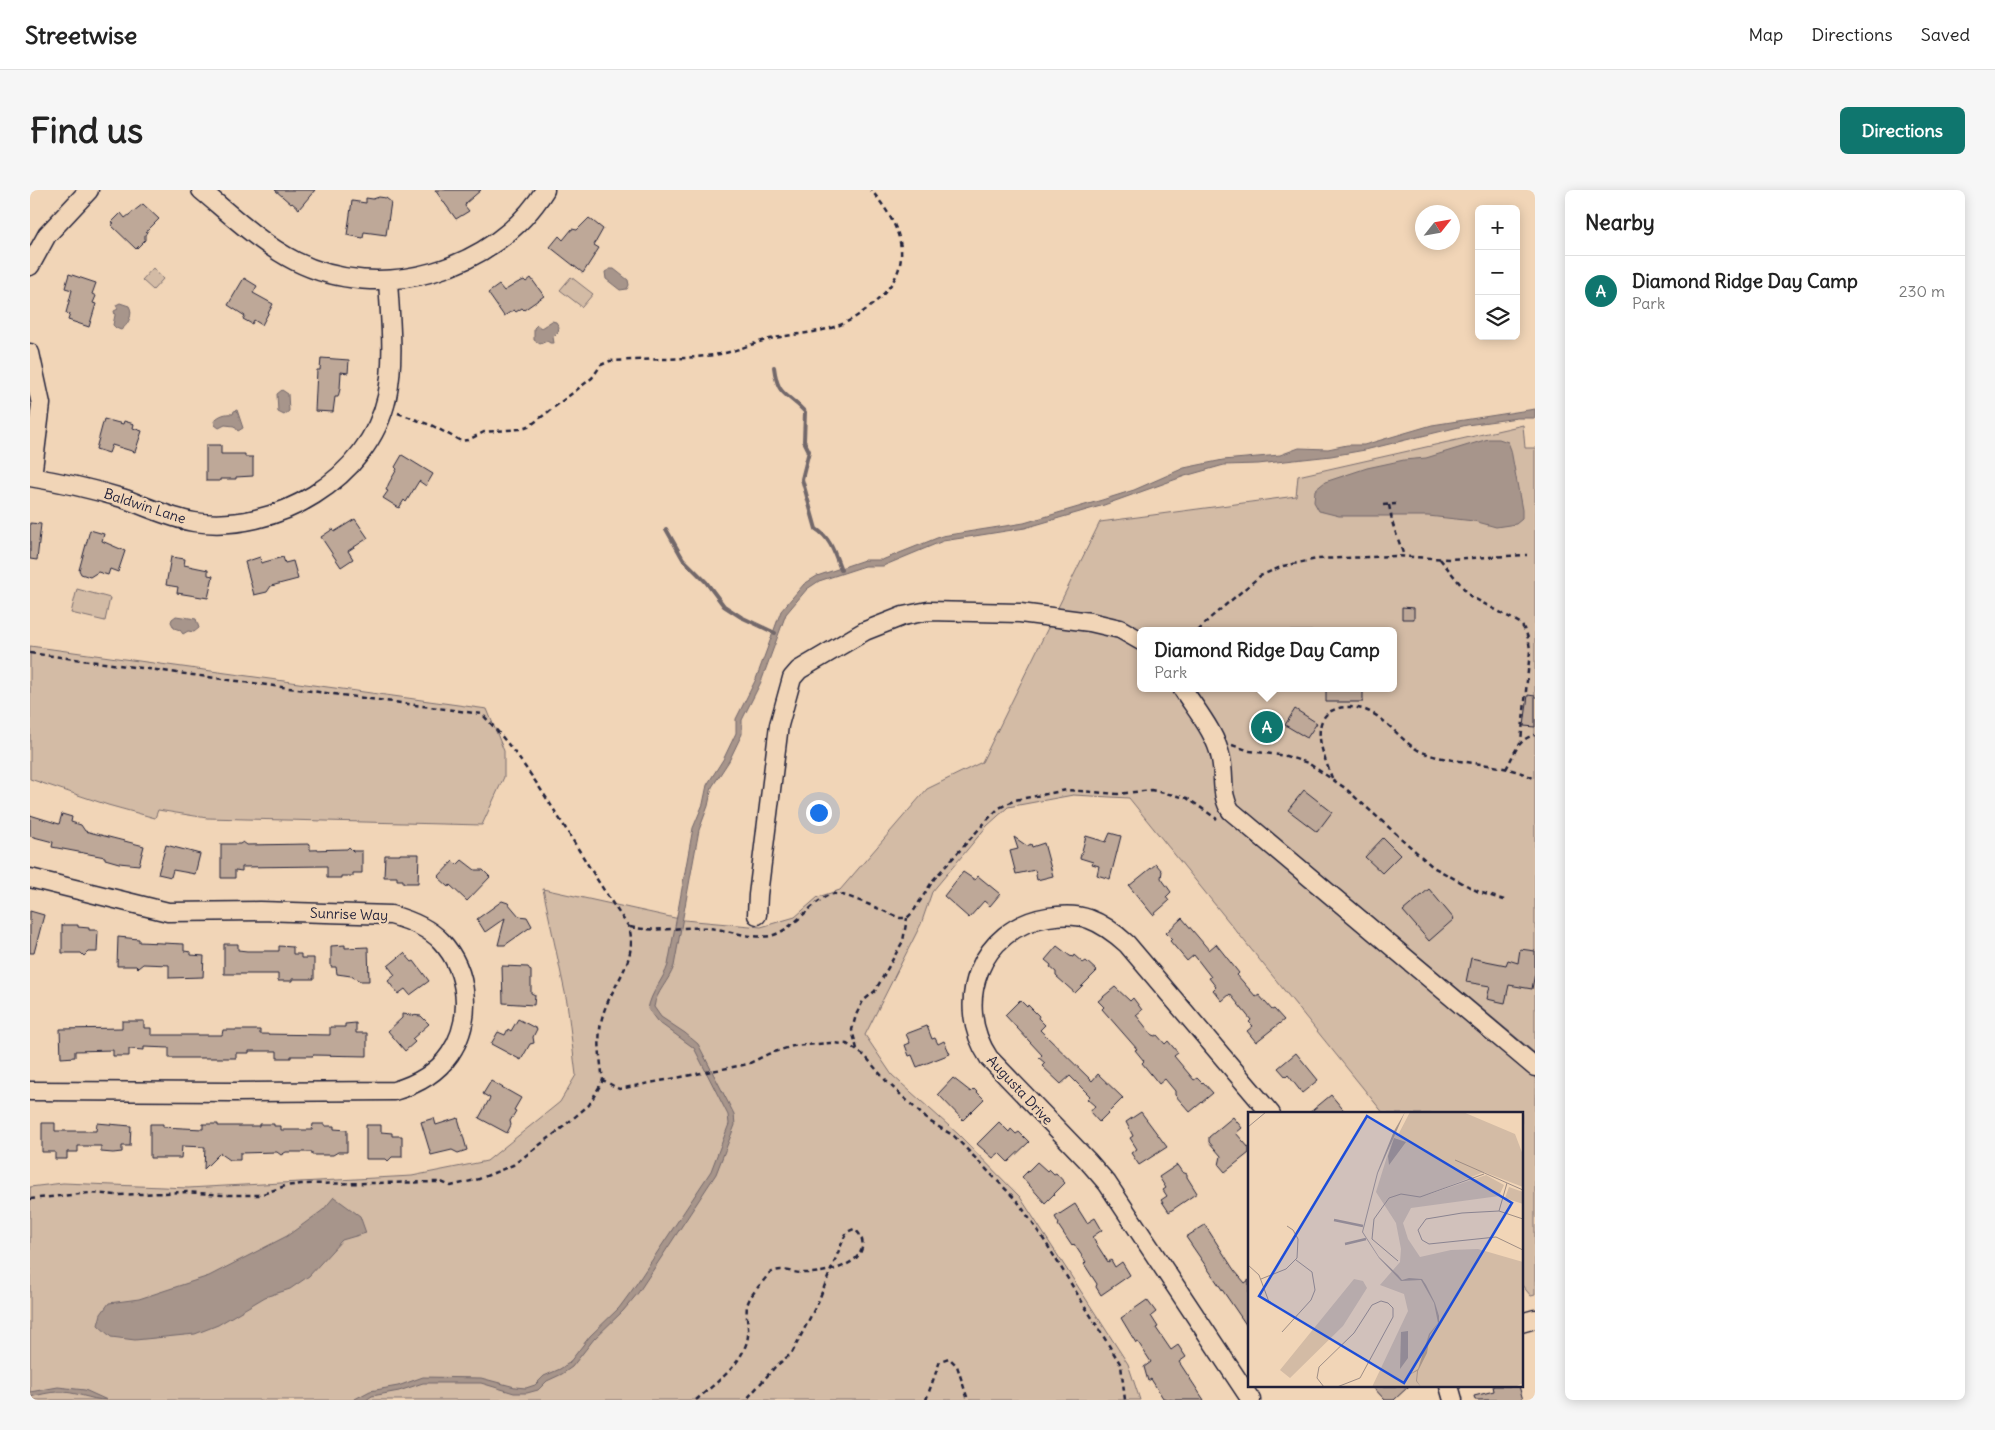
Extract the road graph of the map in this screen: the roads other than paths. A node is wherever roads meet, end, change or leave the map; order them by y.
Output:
1 (89, 190) edge
2 (201, 190) edge
3 (545, 190) edge
4 (30, 266) edge
5 (388, 280) junction
6 (30, 353) edge
7 (31, 477) edge
8 (1137, 639) edge
9 (1185, 692) edge
10 (30, 878) edge
11 (757, 915) dead end
12 (1535, 1067) edge
13 (30, 1091) edge
14 (1269, 1112) edge
15 (1535, 1319) edge
16 (1522, 1323) edge
17 (1251, 1400) edge

1 - 4 street
2 - 5 street
3 - 5 street
5 - 7 street, Baldwin Lane
6 - 7 street
8 - 11 street
9 - 12 street
10 - 13 street, Sunrise Way
14 - 17 street, Augusta Drive
15 - 16 street

